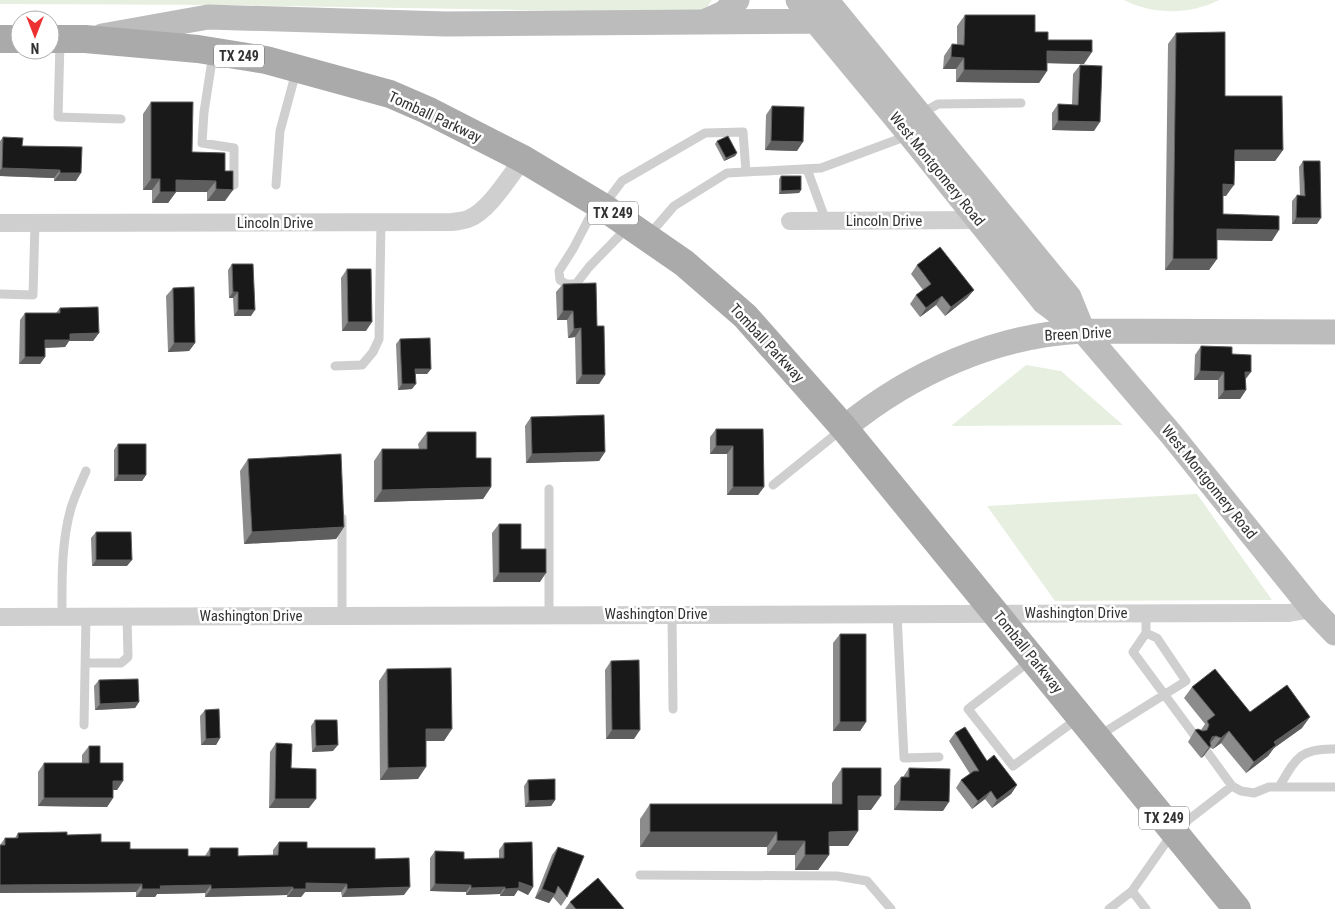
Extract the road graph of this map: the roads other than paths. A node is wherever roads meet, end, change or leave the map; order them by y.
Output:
1 (737, 0) edge
2 (798, 0) edge
3 (821, 11) edge
4 (700, 23) junction
5 (65, 39) edge
6 (214, 52) junction
7 (297, 69) junction
8 (1021, 103) dead end
9 (121, 119) dead end
10 (915, 125) junction
11 (522, 159) junction
12 (807, 169) junction
13 (746, 172) junction
14 (234, 185) edge
15 (276, 185) dead end
16 (600, 205) junction
17 (979, 220) junction
18 (790, 221) dead end
19 (826, 221) junction
20 (35, 223) junction
21 (381, 223) junction
22 (0, 224) edge
23 (639, 231) junction
24 (0, 294) edge
25 (1083, 331) junction
26 (1335, 332) edge
27 (335, 366) dead end
28 (844, 428) junction
29 (86, 471) dead end
30 (773, 485) dead end
31 (549, 489) dead end
32 (342, 508) edge
33 (1312, 610) junction
34 (996, 613) junction
35 (1146, 613) junction
36 (672, 614) junction
37 (897, 614) junction
38 (549, 615) junction
39 (342, 616) junction
40 (0, 617) edge
41 (62, 617) junction
42 (86, 617) junction
43 (127, 617) junction
44 (1146, 633) junction
45 (1335, 633) edge
46 (1033, 658) junction
47 (85, 663) junction
48 (1163, 694) junction
49 (673, 709) dead end
50 (1080, 716) junction
51 (84, 725) dead end
52 (1195, 736) edge
53 (1097, 737) junction
54 (1335, 749) edge
55 (1208, 753) edge
56 (939, 757) dead end
57 (1232, 786) junction
58 (1279, 787) junction
59 (1335, 787) edge
60 (1174, 831) junction
61 (640, 875) dead end
62 (1132, 891) junction
63 (891, 909) edge
64 (1109, 909) edge
65 (1146, 909) edge
66 (1237, 909) edge

1 - 4 main road
2 - 3 main road, West Montgomery Road
3 - 4 main road
3 - 10 main road, West Montgomery Road
3 - 10 main road, West Montgomery Road
4 - 5 main road
5 - 6 main road, Tomball Parkway / TX 249
5 - 9 lane
6 - 7 main road, Tomball Parkway / TX 249
6 - 14 lane
7 - 11 main road, Tomball Parkway / TX 249
7 - 15 lane
8 - 10 lane
10 - 12 lane
10 - 17 main road, West Montgomery Road
10 - 25 main road, West Montgomery Road
11 - 16 main road, Tomball Parkway / TX 249
11 - 21 street, Lincoln Drive
12 - 13 lane
12 - 19 lane
13 - 16 lane
13 - 23 lane
16 - 23 main road, Tomball Parkway / TX 249
16 - 23 lane
17 - 19 street, Lincoln Drive
17 - 25 main road, West Montgomery Road
18 - 19 street, Lincoln Drive
20 - 21 street, Lincoln Drive
20 - 22 street, Lincoln Drive
20 - 24 lane
21 - 27 lane
23 - 28 main road, Tomball Parkway / TX 249
25 - 26 main road, Breen Drive
25 - 28 main road, Breen Drive
25 - 33 main road, West Montgomery Road
28 - 30 lane
28 - 34 main road, Tomball Parkway / TX 249
29 - 41 lane
31 - 38 lane
32 - 39 lane
33 - 35 street, Washington Drive
33 - 45 main road, West Montgomery Road
34 - 35 street, Washington Drive
34 - 37 street, Washington Drive
34 - 46 main road, Tomball Parkway / TX 249
35 - 44 lane
36 - 37 street, Washington Drive
36 - 38 street, Washington Drive
36 - 49 lane
37 - 56 lane
38 - 39 street, Washington Drive
39 - 43 street, Washington Drive
40 - 41 street, Washington Drive
41 - 42 street, Washington Drive
42 - 43 street, Washington Drive
42 - 47 lane
43 - 47 lane
44 - 48 lane
44 - 48 lane
46 - 50 main road, Tomball Parkway / TX 249
46 - 50 lane
47 - 51 lane
48 - 52 lane
48 - 53 lane
50 - 53 main road, Tomball Parkway / TX 249
53 - 60 main road, Tomball Parkway / TX 249
54 - 58 lane
55 - 57 lane
57 - 58 lane
57 - 60 lane
58 - 59 lane
60 - 62 lane
60 - 66 main road, Tomball Parkway / TX 249
61 - 63 lane
62 - 64 lane
62 - 65 lane

